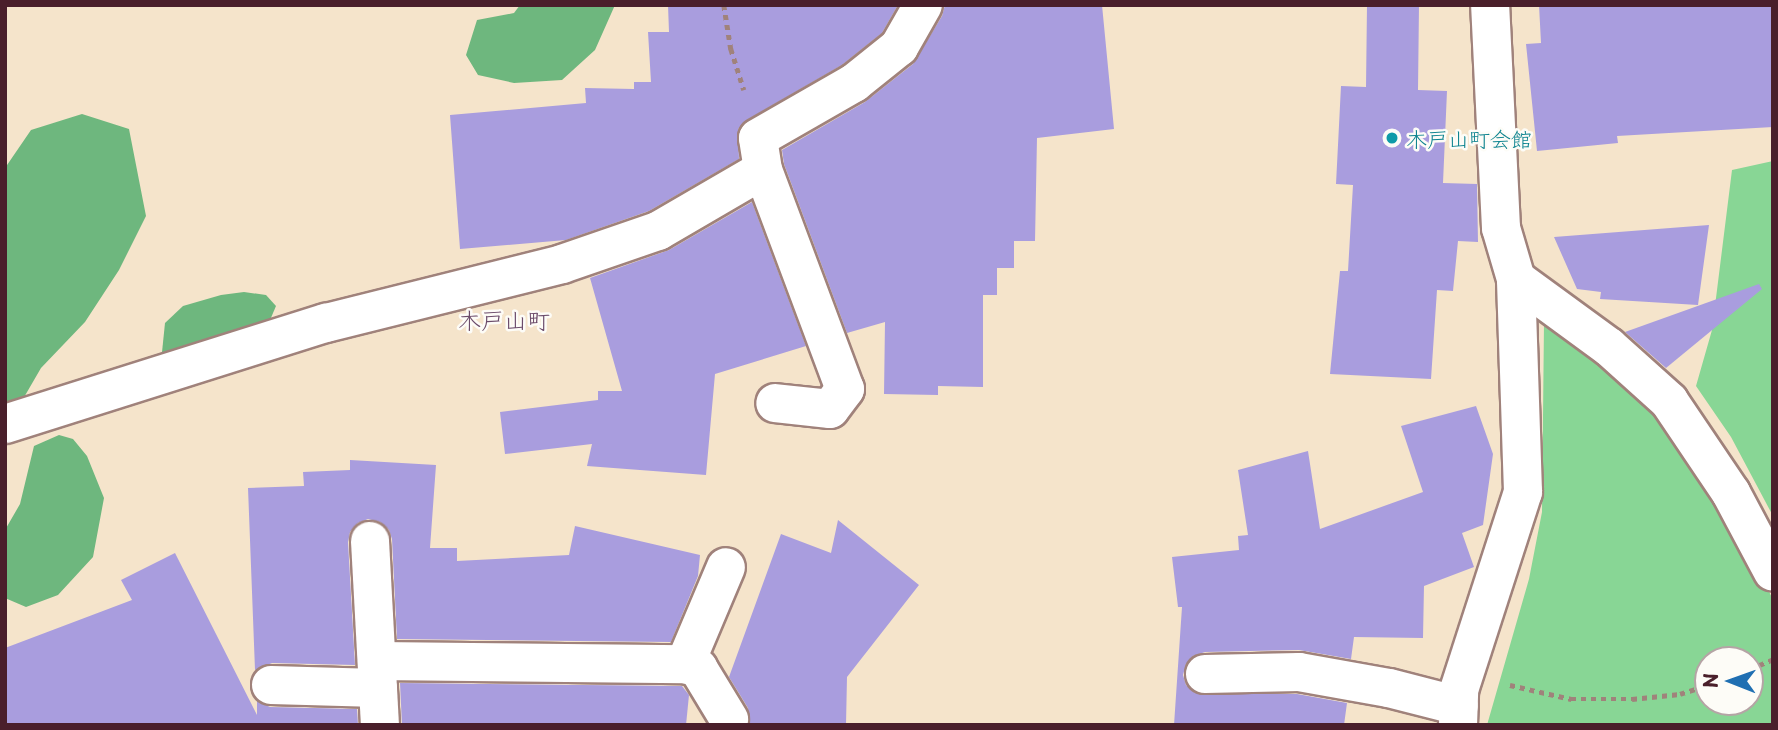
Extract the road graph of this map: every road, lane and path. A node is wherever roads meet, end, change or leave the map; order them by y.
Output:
1 (724, 5) edge
2 (923, 5) edge
3 (1490, 5) edge
4 (761, 154) junction
5 (1516, 279) junction
6 (775, 403) dead end
7 (5, 424) edge
8 (370, 541) dead end
9 (726, 567) dead end
10 (1773, 572) edge
11 (685, 664) junction
12 (1205, 674) dead end
13 (271, 685) dead end
14 (1694, 689) edge
15 (378, 691) edge
16 (1461, 702) edge
17 (729, 719) dead end

1 - 4 path
2 - 4 street
3 - 5 street
4 - 6 street
4 - 7 street
5 - 10 street
5 - 16 street
8 - 15 street
9 - 11 street
11 - 15 street
11 - 17 street
12 - 16 street
13 - 15 street
14 - 16 path

